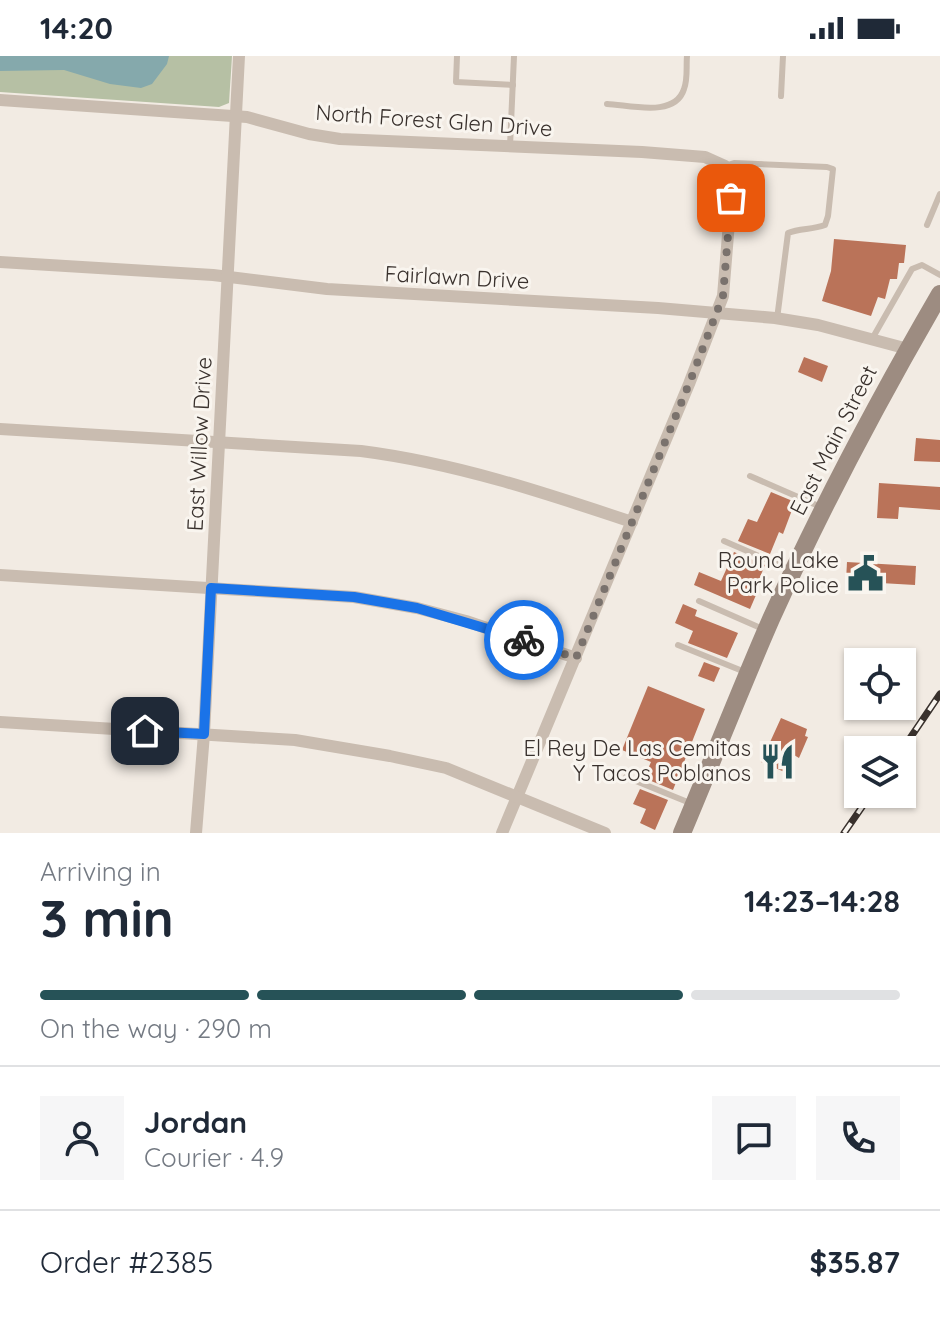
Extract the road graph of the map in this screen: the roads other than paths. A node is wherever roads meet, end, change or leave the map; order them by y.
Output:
1 (239, 56) edge
2 (457, 56) edge
3 (514, 56) edge
4 (687, 56) edge
5 (783, 56) edge
6 (513, 85) junction
7 (781, 96) dead end
8 (0, 100) edge
9 (607, 104) dead end
10 (236, 116) junction
11 (510, 146) junction
12 (725, 166) junction
13 (940, 194) edge
14 (927, 225) dead end
15 (0, 262) edge
16 (940, 275) edge
17 (227, 277) junction
18 (940, 294) edge
19 (716, 313) junction
20 (777, 319) junction
21 (872, 339) junction
22 (908, 349) junction
23 (0, 429) edge
24 (219, 442) junction
25 (750, 476) dead end
26 (824, 509) junction
27 (632, 522) junction
28 (724, 541) dead end
29 (794, 571) junction
30 (0, 575) edge
31 (211, 588) junction
32 (699, 601) dead end
33 (767, 630) junction
34 (678, 645) dead end
35 (576, 658) junction
36 (749, 673) junction
37 (0, 722) edge
38 (204, 734) junction
39 (626, 777) dead end
40 (517, 797) junction
41 (694, 805) junction
42 (196, 833) edge
43 (502, 833) edge
44 (605, 833) edge
45 (682, 833) edge

1 - 10 street, East Willow Drive
2 - 6 lane
3 - 6 lane
4 - 9 lane
5 - 7 lane
6 - 11 lane
8 - 10 street, North Forest Glen Drive
10 - 11 street, North Forest Glen Drive
10 - 17 street, East Willow Drive
11 - 12 street, North Forest Glen Drive
12 - 19 street
12 - 20 lane
13 - 14 lane
15 - 17 street, Fairlawn Drive
16 - 21 lane
17 - 19 street, Fairlawn Drive
17 - 24 street, East Willow Drive
18 - 22 main road, East Main Street
19 - 20 street, Fairlawn Drive
19 - 27 street
20 - 21 street, Fairlawn Drive
21 - 22 street, Fairlawn Drive
22 - 26 main road, East Main Street
23 - 24 street
24 - 27 street
24 - 31 street, East Willow Drive
25 - 26 lane
26 - 29 main road, East Main Street
27 - 35 street
28 - 29 lane
29 - 33 main road, East Main Street
30 - 31 street
31 - 35 street
31 - 38 street, East Willow Drive
32 - 33 lane
33 - 36 main road, East Main Street
34 - 36 lane
35 - 40 street
36 - 41 main road, East Main Street
37 - 38 street
38 - 40 street
38 - 42 street, East Willow Drive
39 - 41 lane
40 - 43 street
40 - 44 street
41 - 45 main road, East Main Street

